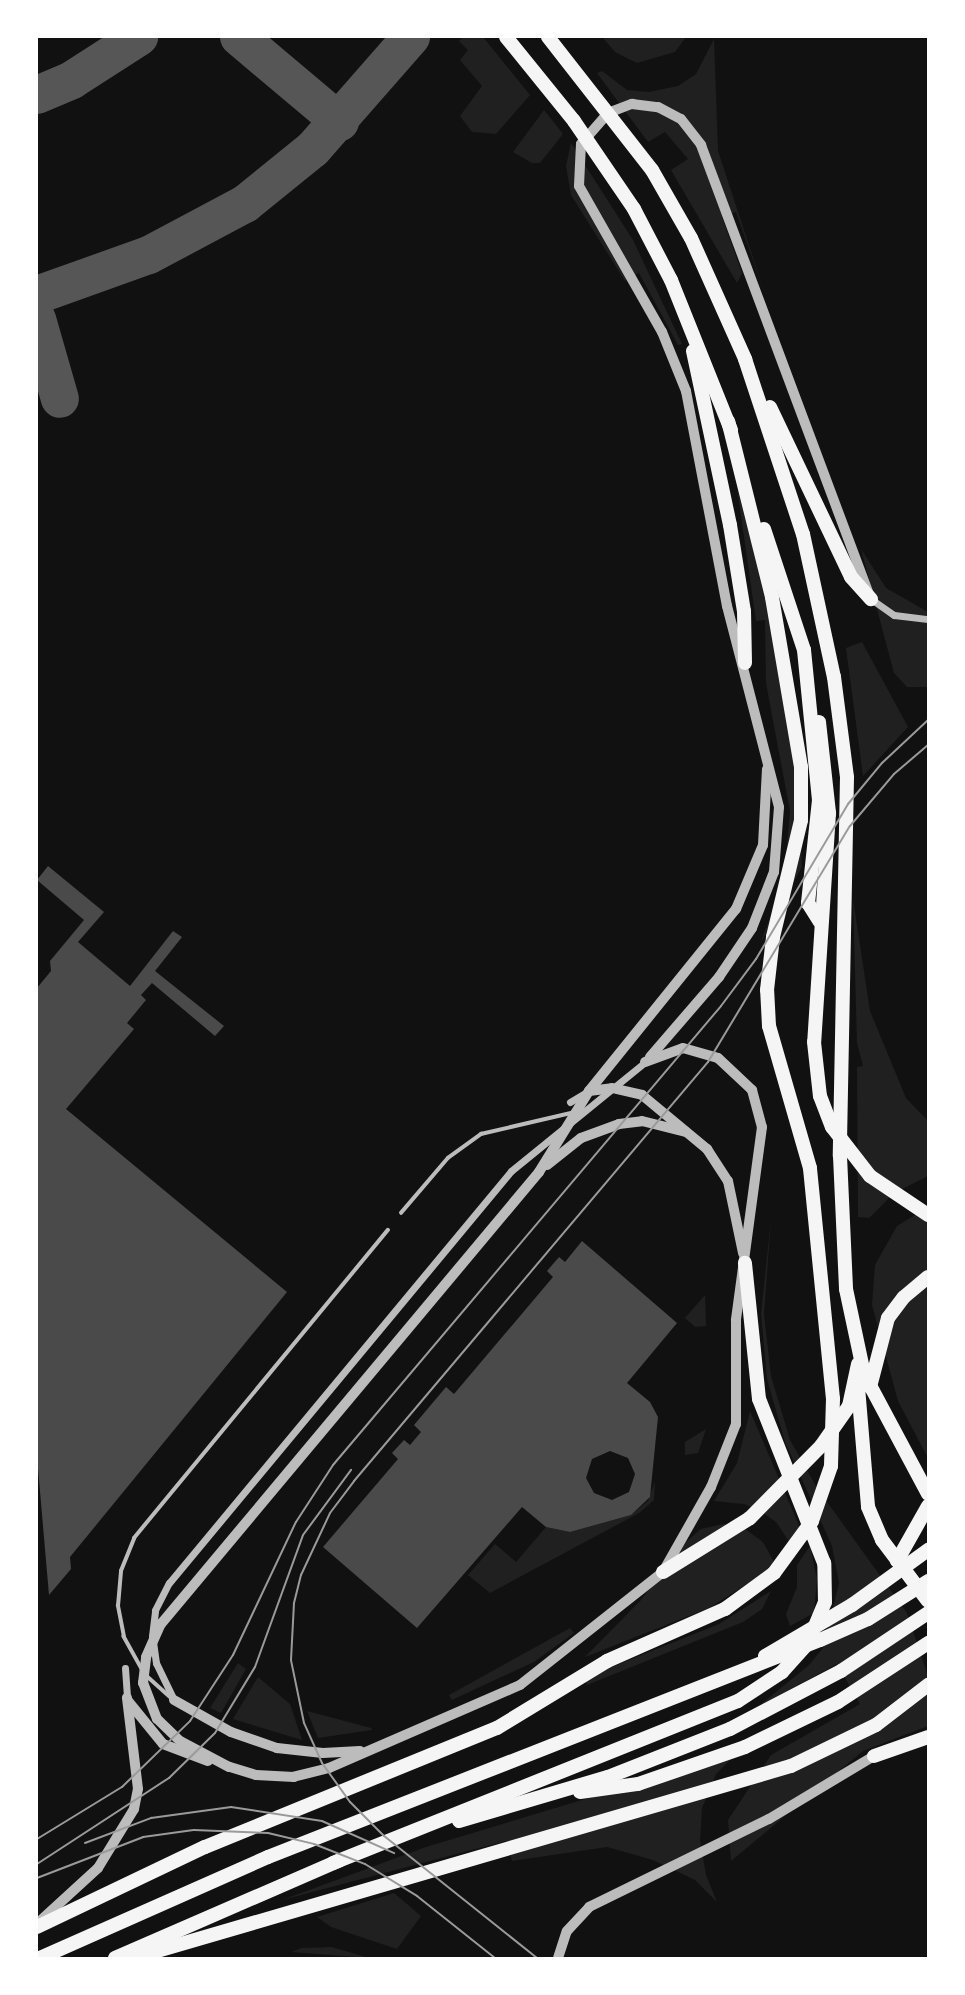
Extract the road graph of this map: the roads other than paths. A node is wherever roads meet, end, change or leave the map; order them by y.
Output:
1 (506, 37) edge
2 (548, 37) edge
3 (682, 305) junction
4 (746, 359) junction
5 (728, 421) junction
6 (871, 599) junction
7 (927, 619) edge
8 (804, 650) junction
9 (745, 663) junction
10 (767, 769) junction
11 (820, 922) junction
12 (645, 1062) junction
13 (589, 1091) junction
14 (602, 1100) junction
15 (570, 1102) dead end
16 (688, 1132) junction
17 (538, 1172) junction
18 (401, 1213) dead end
19 (928, 1215) edge
20 (388, 1230) dead end
21 (745, 1263) junction
22 (928, 1277) edge
23 (864, 1385) junction
24 (928, 1493) edge
25 (928, 1506) edge
26 (928, 1550) edge
27 (897, 1561) junction
28 (663, 1572) junction
29 (928, 1581) edge
30 (928, 1601) edge
31 (928, 1613) edge
32 (928, 1643) edge
33 (125, 1668) dead end
34 (734, 1674) junction
35 (928, 1685) edge
36 (127, 1698) junction
37 (174, 1699) junction
38 (928, 1737) edge
39 (371, 1750) junction
40 (874, 1756) joint
41 (229, 1767) junction
42 (556, 1793) junction
43 (333, 1863) junction
44 (37, 1925) edge
45 (40, 1958) edge
46 (115, 1958) edge
47 (132, 1958) edge
48 (558, 1958) edge

1 - 3 highway
2 - 4 highway
3 - 5 highway
3 - 9 highway
4 - 6 highway
4 - 23 highway
5 - 8 highway
5 - 44 highway
6 - 7 street
6 - 9 street
8 - 11 highway
8 - 11 highway
9 - 10 street
10 - 12 street
10 - 13 street
11 - 19 highway
12 - 14 street
12 - 21 street
13 - 15 street
13 - 16 street
13 - 17 street
14 - 18 lane
14 - 37 street
16 - 17 street
16 - 21 street
17 - 41 street
20 - 37 lane
21 - 28 street
21 - 43 highway
22 - 23 highway
23 - 24 highway
23 - 27 highway
23 - 28 highway
25 - 27 highway
26 - 34 highway
27 - 30 highway
28 - 39 street
29 - 34 highway
31 - 42 highway
32 - 42 highway
33 - 36 street
34 - 45 highway
35 - 47 highway
36 - 41 street
36 - 44 street
37 - 39 street
38 - 40 highway
39 - 41 street
40 - 48 street
42 - 43 highway
43 - 46 highway

